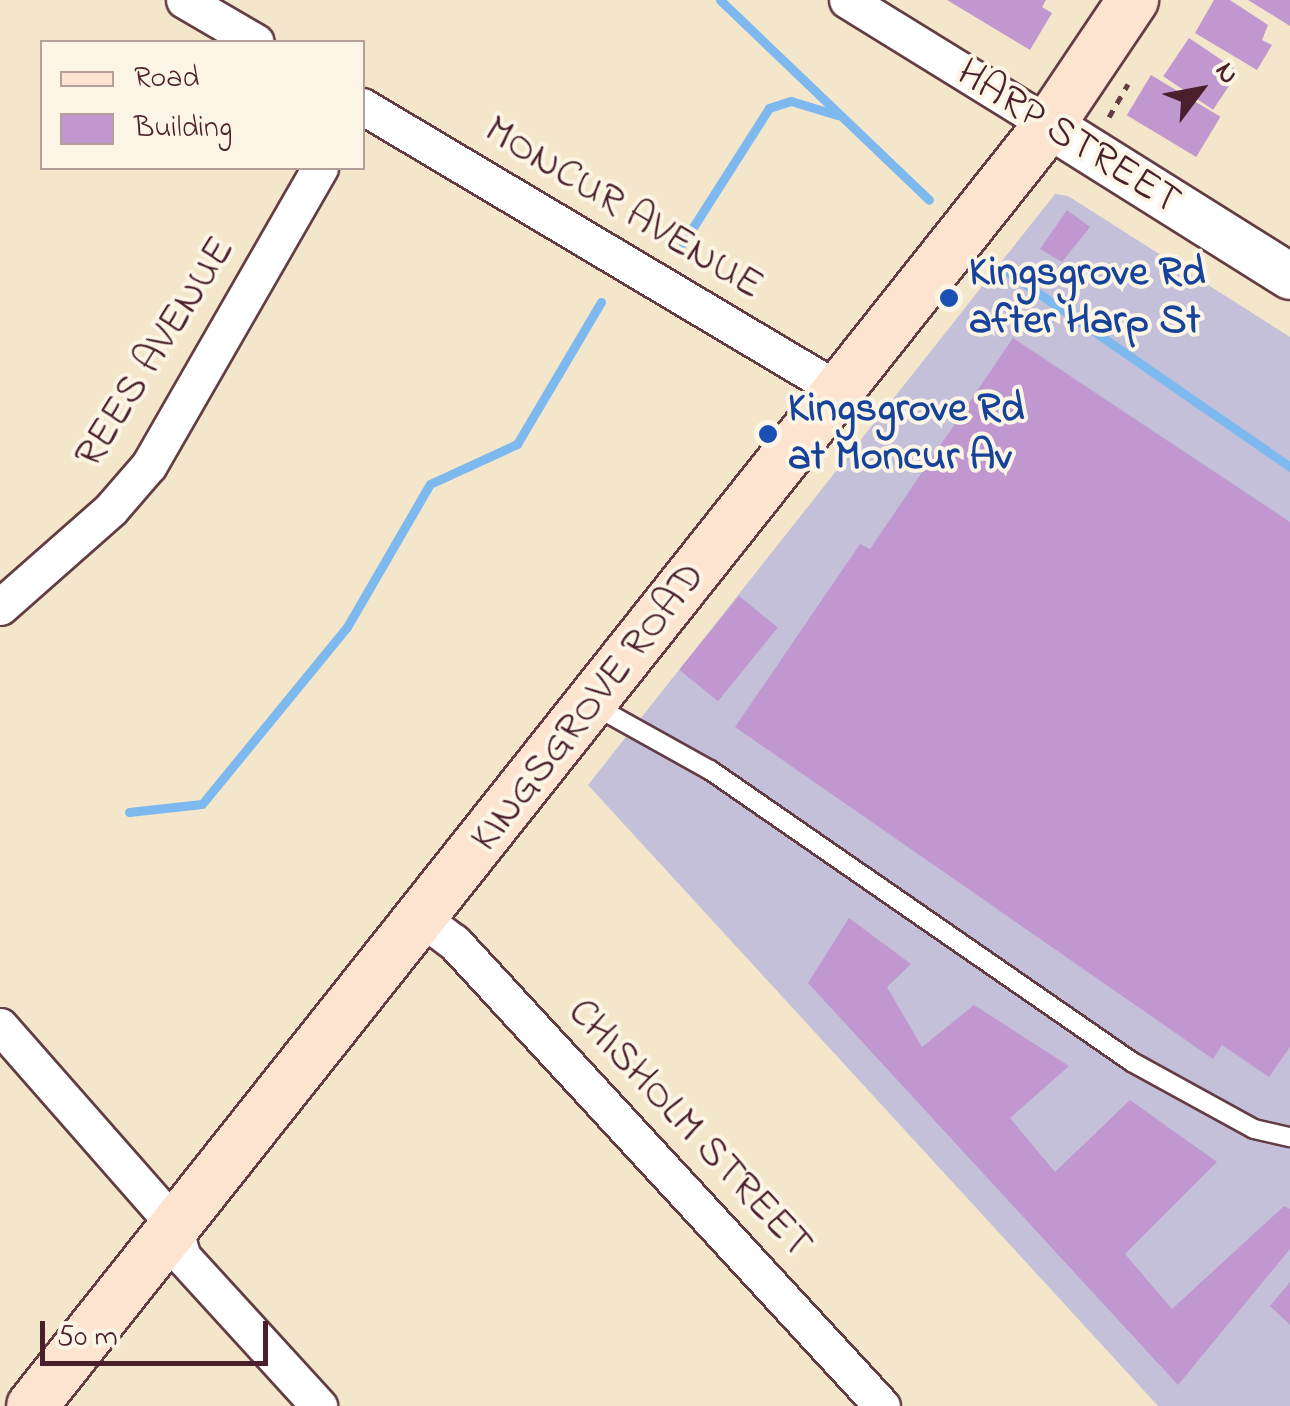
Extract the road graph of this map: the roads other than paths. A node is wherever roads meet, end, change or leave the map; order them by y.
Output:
1 (184, 0) edge
2 (847, 0) edge
3 (1133, 0) edge
4 (253, 40) edge
5 (365, 108) edge
6 (1048, 125) junction
7 (319, 170) edge
8 (1290, 276) edge
9 (837, 389) junction
10 (0, 607) edge
11 (593, 705) junction
12 (423, 919) junction
13 (0, 1026) edge
14 (1290, 1138) edge
15 (173, 1223) junction
16 (305, 1401) edge
17 (32, 1406) edge
18 (882, 1406) edge

1 - 4 street
2 - 6 street, HARP STREET
3 - 6 main road, KINGSGROVE ROAD
5 - 9 street, MONCUR AVENUE
6 - 8 street, HARP STREET
6 - 9 main road, KINGSGROVE ROAD
7 - 10 street, REES AVENUE
9 - 11 main road, KINGSGROVE ROAD
11 - 12 main road, KINGSGROVE ROAD
11 - 14 lane
12 - 15 main road, KINGSGROVE ROAD
12 - 18 street, CHISHOLM STREET
13 - 15 street
15 - 16 street
15 - 17 main road, KINGSGROVE ROAD

